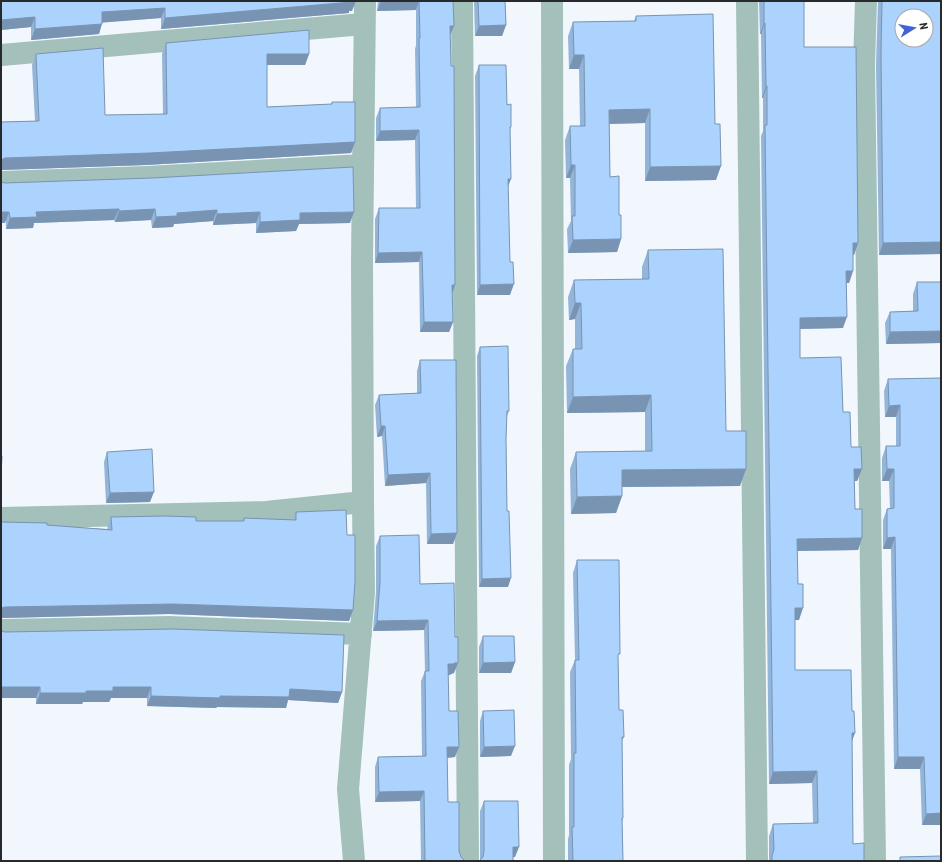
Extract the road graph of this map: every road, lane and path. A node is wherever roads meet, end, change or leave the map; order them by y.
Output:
1 (365, 1) edge
2 (462, 1) edge
3 (552, 1) edge
4 (747, 1) edge
5 (866, 1) edge
6 (364, 24) junction
7 (1, 55) edge
8 (362, 165) junction
9 (1, 182) edge
10 (363, 502) junction
11 (1, 518) edge
12 (1, 630) edge
13 (361, 634) junction
14 (354, 861) edge
15 (468, 861) edge
16 (554, 861) edge
17 (757, 861) edge
18 (876, 861) edge

1 - 6 street
2 - 15 street
3 - 16 street
4 - 17 street
5 - 18 street
6 - 7 street
6 - 8 street
8 - 9 street
8 - 10 street
10 - 11 street
10 - 13 street
12 - 13 street
13 - 14 street

